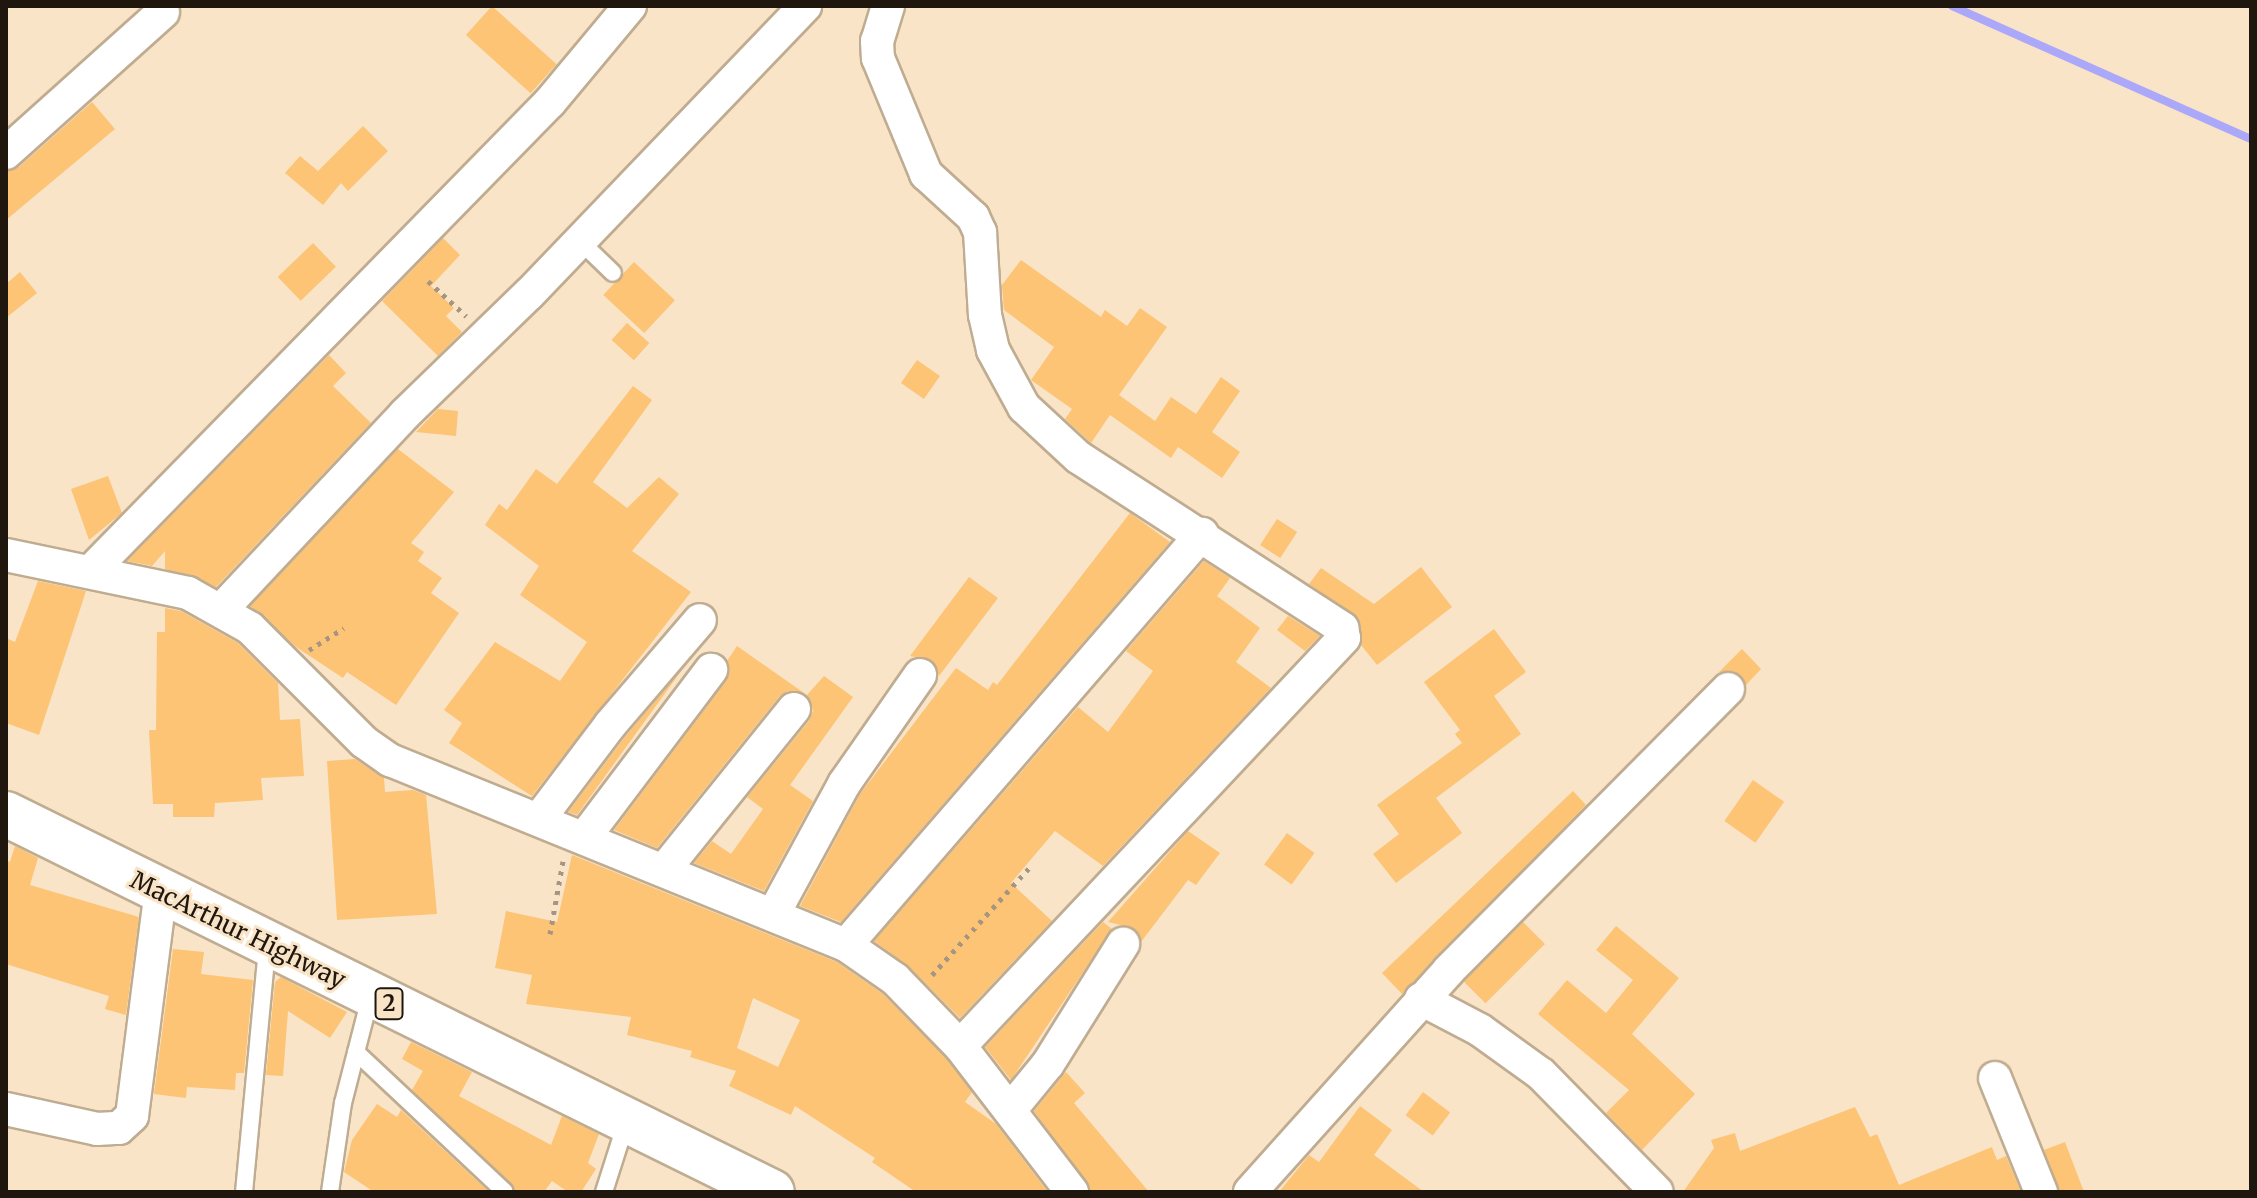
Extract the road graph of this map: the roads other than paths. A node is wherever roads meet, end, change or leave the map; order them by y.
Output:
1 (630, 6) edge
2 (805, 6) edge
3 (888, 6) edge
4 (163, 12) dead end
5 (6, 153) edge
6 (579, 240) junction
7 (613, 273) dead end
8 (1202, 534) junction
9 (6, 555) edge
10 (91, 571) junction
11 (222, 609) junction
12 (700, 620) dead end
13 (711, 670) dead end
14 (920, 675) dead end
15 (1728, 689) dead end
16 (794, 709) dead end
17 (6, 814) edge
18 (539, 819) junction
19 (576, 835) junction
20 (664, 870) junction
21 (161, 891) junction
22 (774, 913) junction
23 (268, 944) junction
24 (1123, 944) dead end
25 (846, 945) junction
26 (370, 995) junction
27 (1421, 999) junction
28 (960, 1046) junction
29 (356, 1052) junction
30 (1995, 1078) dead end
31 (6, 1109) edge
32 (1011, 1109) junction
33 (627, 1121) junction
34 (244, 1192) edge
35 (330, 1192) edge
36 (505, 1192) edge
37 (604, 1192) edge
38 (772, 1192) edge
39 (1072, 1192) edge
40 (1250, 1192) edge
41 (1657, 1192) edge
42 (2041, 1192) edge

1 - 10 street
2 - 6 street
3 - 8 street
4 - 5 street
6 - 7 lane
6 - 11 street
8 - 25 street
8 - 28 street
9 - 10 street
10 - 11 street
11 - 18 street
12 - 18 street
13 - 19 street
14 - 22 street
15 - 27 street
16 - 20 street
17 - 21 highway, MacArthur Highway / 2
18 - 19 street
19 - 20 street
20 - 22 street
21 - 23 highway, MacArthur Highway / 2
21 - 31 street
22 - 25 street
23 - 26 highway, MacArthur Highway / 2
23 - 34 lane
24 - 32 street
25 - 28 street
26 - 29 lane
26 - 33 highway, MacArthur Highway / 2
27 - 40 street
27 - 41 street
28 - 32 street
29 - 35 lane
29 - 36 lane
30 - 42 street
32 - 39 street
33 - 37 lane
33 - 38 highway, MacArthur Highway / 2

